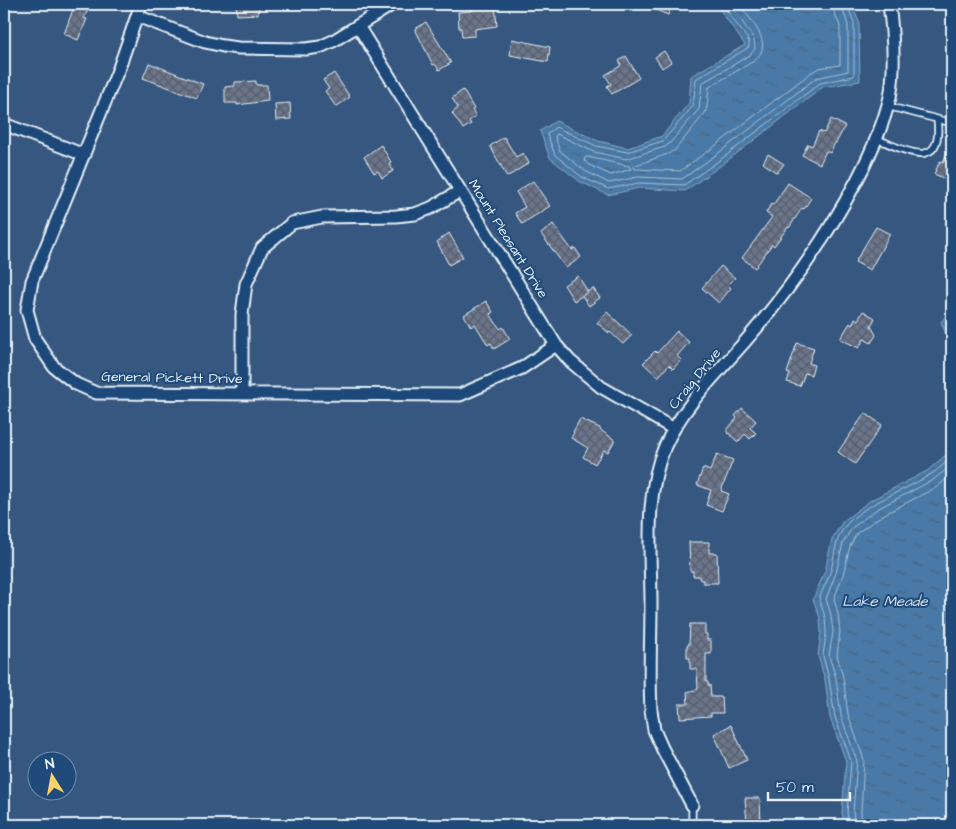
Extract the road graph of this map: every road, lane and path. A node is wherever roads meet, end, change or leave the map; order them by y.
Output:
1 (141, 4) edge
2 (393, 4) edge
3 (889, 4) edge
4 (137, 16) junction
5 (358, 26) junction
6 (887, 106) junction
7 (937, 119) junction
8 (952, 123) edge
9 (4, 124) edge
10 (877, 139) junction
11 (84, 155) junction
12 (460, 190) junction
13 (556, 345) junction
14 (242, 394) junction
15 (674, 429) junction
16 (692, 805) joint
17 (692, 825) edge

1 - 4 street, General Pickett Drive
2 - 5 street
3 - 6 street, Craig Drive
4 - 5 street
4 - 11 street, General Pickett Drive
5 - 12 street, Mount Pleasant Drive
6 - 7 lane
6 - 10 street, Craig Drive
7 - 8 lane
7 - 10 lane
9 - 11 street
10 - 15 street, Craig Drive
11 - 14 street, General Pickett Drive
12 - 13 street, Mount Pleasant Drive
12 - 14 street
13 - 14 street, General Pickett Drive
13 - 15 street, Mount Pleasant Drive
15 - 16 street, Craig Drive
16 - 17 lane

